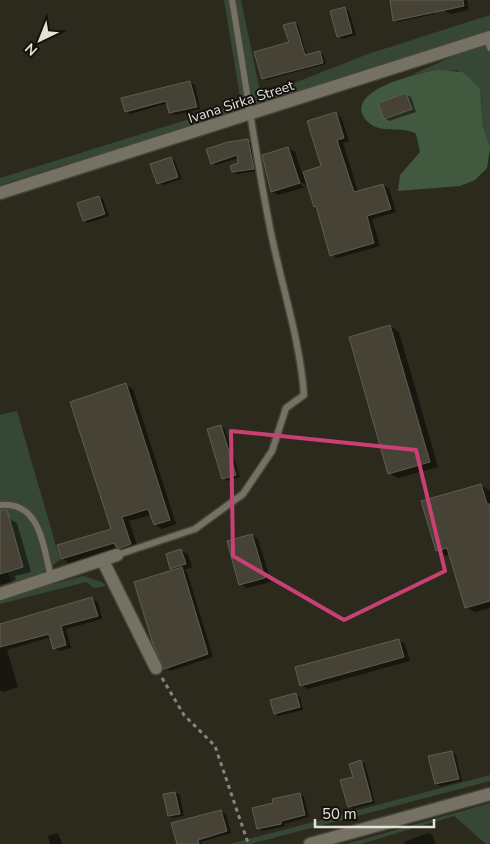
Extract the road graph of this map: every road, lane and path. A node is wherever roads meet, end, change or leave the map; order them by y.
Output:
1 (232, 0) edge
2 (489, 41) edge
3 (251, 114) junction
4 (0, 193) edge
5 (0, 505) edge
6 (117, 555) joint
7 (103, 561) junction
8 (51, 577) junction
9 (0, 594) edge
10 (156, 668) joint
11 (490, 794) edge
12 (250, 844) edge
13 (310, 844) edge

1 - 3 lane
2 - 3 street, Ivana Sirka Street
3 - 4 street, Ivana Sirka Street
3 - 6 lane
5 - 8 lane
6 - 7 street
7 - 8 street
7 - 10 street
8 - 9 street
10 - 12 path
11 - 13 street

